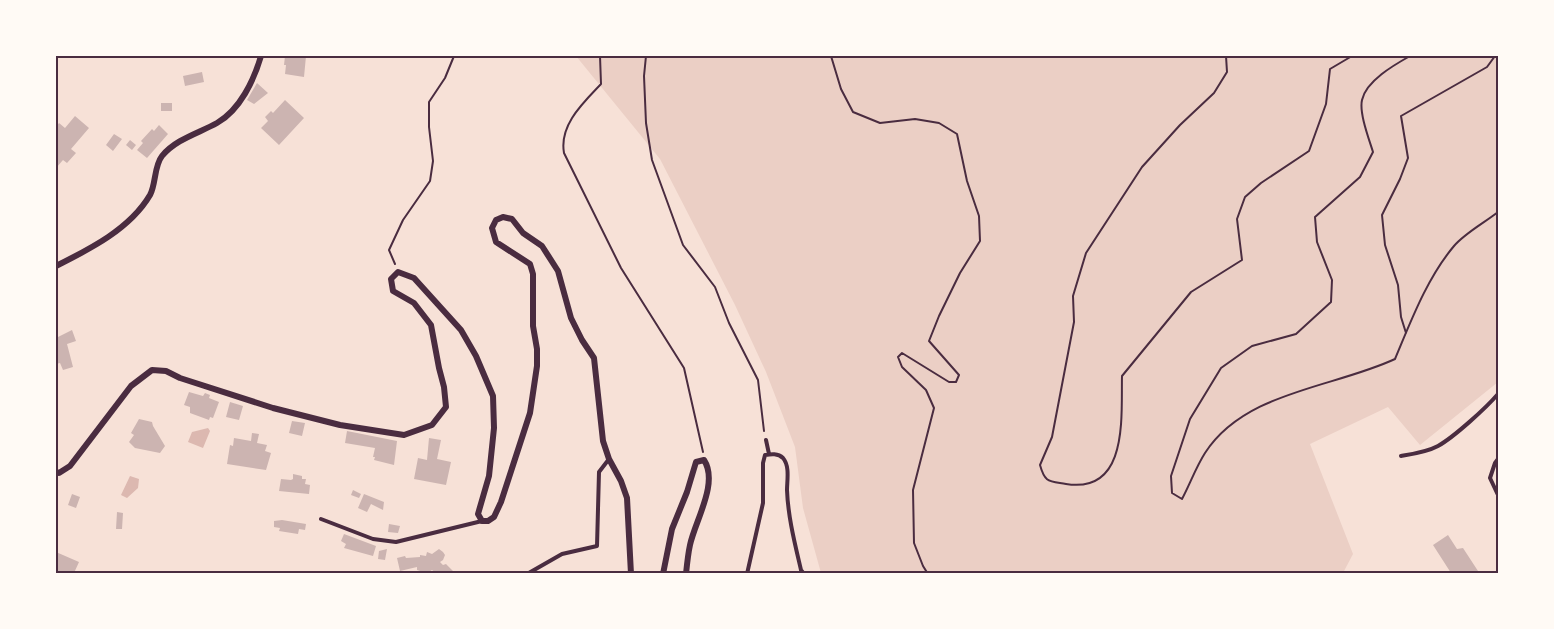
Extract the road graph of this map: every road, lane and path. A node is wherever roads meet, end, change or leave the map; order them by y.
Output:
1 (261, 56) edge
2 (454, 56) edge
3 (600, 56) edge
4 (646, 56) edge
5 (831, 56) edge
6 (1226, 56) edge
7 (1352, 56) edge
8 (1410, 56) edge
9 (1495, 56) edge
10 (1498, 212) edge
11 (56, 266) edge
12 (398, 272) junction
13 (1406, 333) junction
14 (1498, 394) edge
15 (766, 440) joint
16 (769, 454) junction
17 (1401, 456) dead end
18 (609, 459) junction
19 (1498, 459) edge
20 (704, 460) junction
21 (56, 472) edge
22 (1498, 495) edge
23 (321, 519) dead end
24 (482, 521) junction
25 (527, 573) edge
26 (631, 573) edge
27 (663, 573) edge
28 (686, 573) edge
29 (747, 573) edge
30 (804, 573) edge
31 (928, 573) edge

1 - 11 street
2 - 12 path
3 - 20 path
4 - 15 path
5 - 31 path
6 - 7 path
8 - 13 path
9 - 13 path
10 - 13 path
12 - 21 street
12 - 24 street
14 - 17 lane
15 - 16 lane
16 - 29 lane
16 - 30 lane
18 - 24 street
18 - 25 lane
18 - 26 street
19 - 22 lane
20 - 27 street
20 - 28 street
23 - 24 lane

